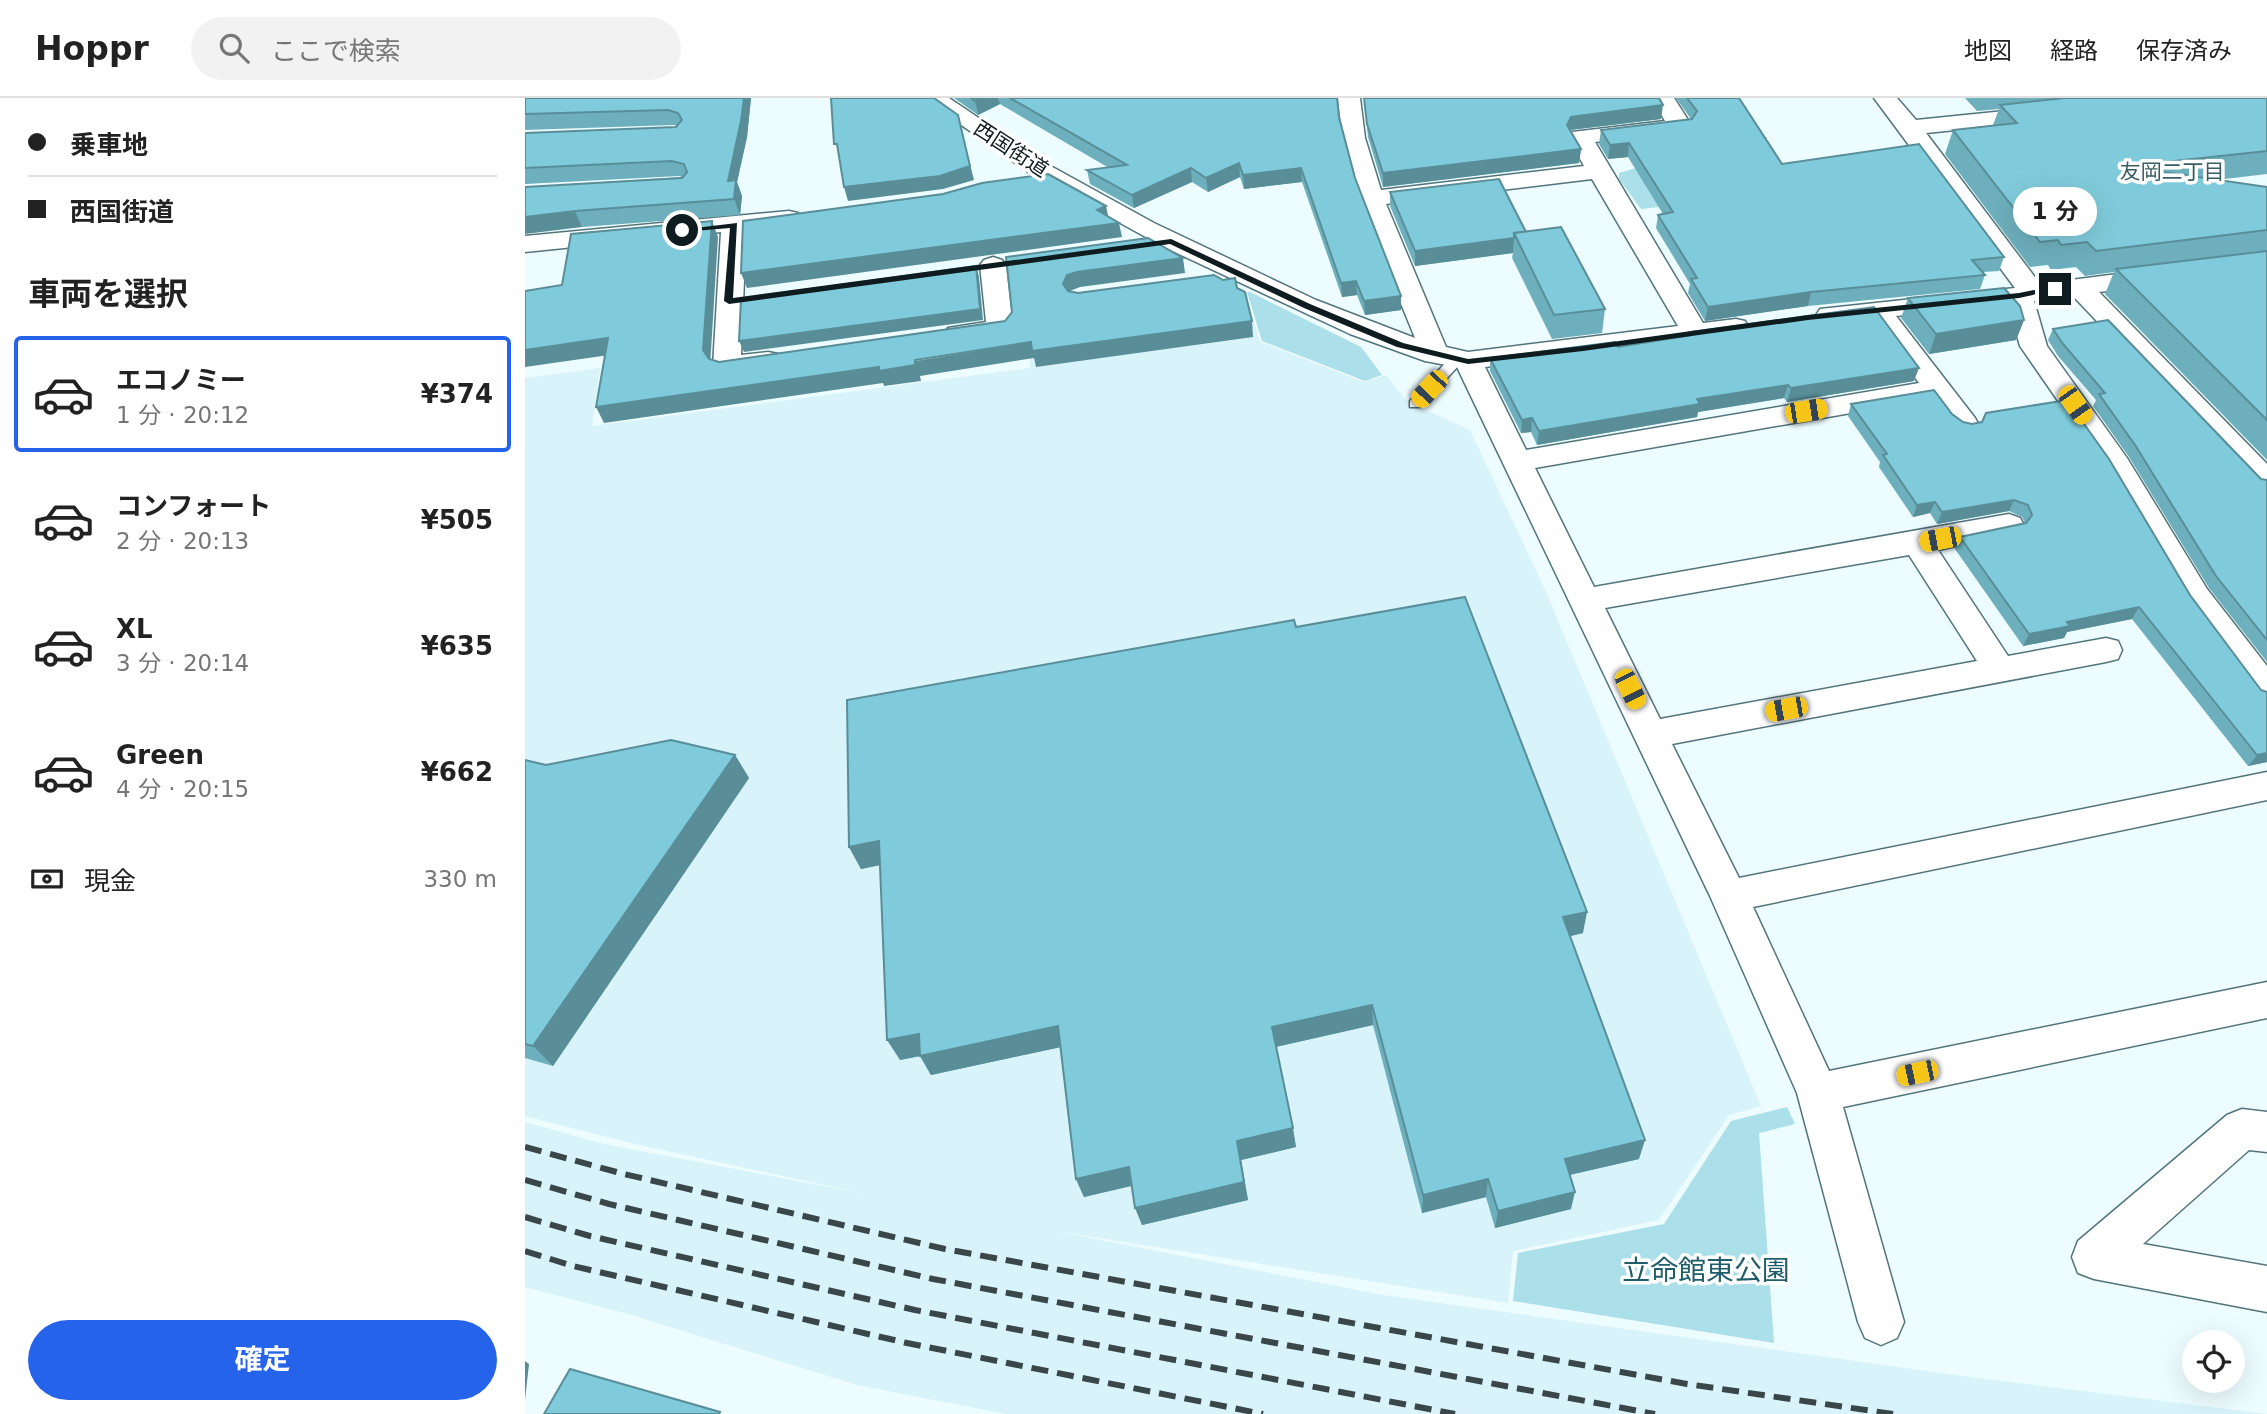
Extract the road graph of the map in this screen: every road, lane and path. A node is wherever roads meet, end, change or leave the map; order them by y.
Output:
1 (934, 98) edge
2 (1663, 98) edge
3 (1885, 98) edge
4 (1354, 103) edge
5 (2071, 111) edge
6 (1910, 128) junction
7 (1039, 169) junction
8 (1599, 171) junction
9 (1013, 177) edge
10 (1372, 198) junction
11 (814, 215) edge
12 (734, 225) junction
13 (1171, 241) junction
14 (525, 244) edge
15 (1130, 247) edge
16 (1020, 261) edge
17 (1237, 273) junction
18 (2186, 273) edge
19 (1197, 283) edge
20 (2078, 286) junction
21 (2026, 293) junction
22 (1878, 310) junction
23 (1808, 317) edge
24 (1758, 324) edge
25 (1696, 333) junction
26 (932, 337) edge
27 (795, 356) edge
28 (1453, 359) junction
29 (1938, 389) junction
30 (1415, 404) dead end
31 (1965, 425) edge
32 (1517, 461) junction
33 (2267, 482) edge
34 (2009, 525) edge
35 (1917, 543) junction
36 (1585, 600) junction
37 (2106, 650) dead end
38 (2000, 670) junction
39 (2267, 691) edge
40 (1651, 734) junction
41 (2267, 786) edge
42 (1729, 896) junction
43 (2267, 976) edge
44 (2267, 993) edge
45 (2267, 1000) edge
46 (1818, 1093) junction
47 (2267, 1132) edge
48 (2267, 1289) edge
49 (1881, 1322) dead end

1 - 7 street, 西国街道
2 - 8 street
3 - 6 street
4 - 10 street
5 - 6 street
6 - 21 street
7 - 9 street
7 - 13 street, 西国街道
8 - 10 street
8 - 25 street
10 - 28 street
11 - 12 street
12 - 14 street
12 - 27 street
13 - 15 street
13 - 17 street, 西国街道
16 - 26 street
17 - 19 street
17 - 28 street, 西国街道
18 - 20 street
20 - 21 street
20 - 33 street
21 - 22 street
21 - 39 street
22 - 23 street
22 - 29 street
24 - 25 street, 西国街道
25 - 28 street, 西国街道
28 - 30 lane
28 - 32 street
29 - 31 street
29 - 32 street
32 - 36 street
34 - 35 street
35 - 36 street
35 - 38 street
36 - 40 street
37 - 38 street
38 - 40 street
40 - 42 street
41 - 42 street
42 - 46 street
43 - 44 street
45 - 46 street
46 - 49 street
47 - 48 street

